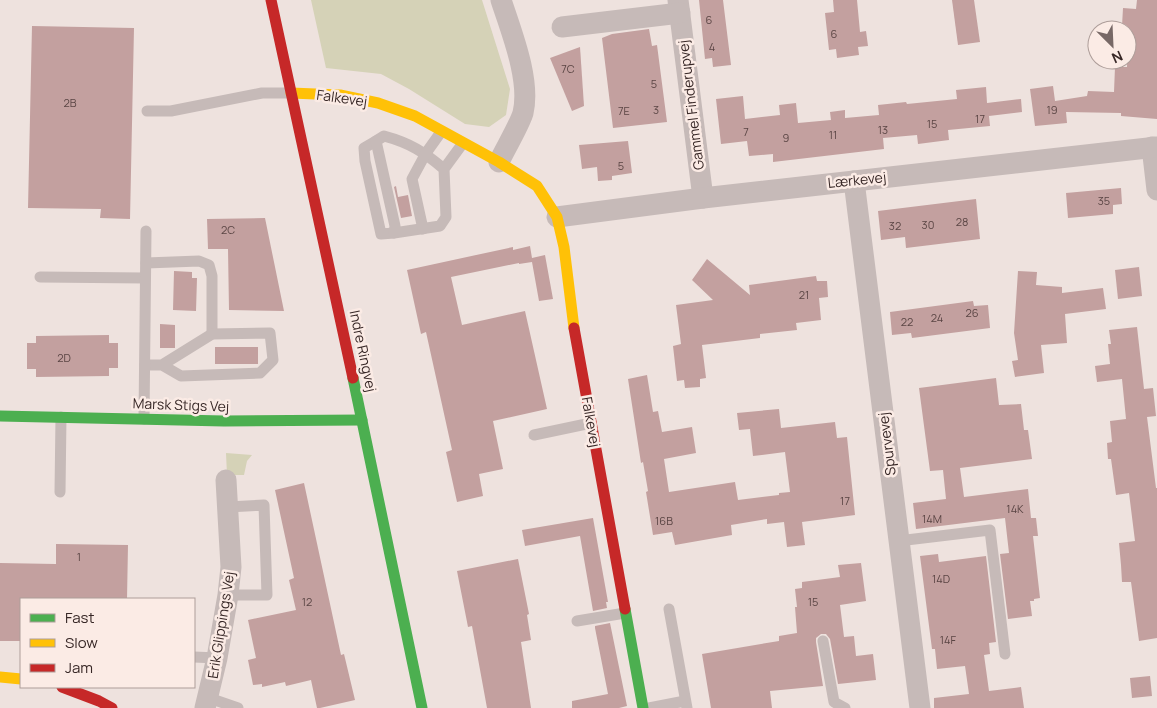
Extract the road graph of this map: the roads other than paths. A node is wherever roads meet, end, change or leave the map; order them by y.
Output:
1 (271, 0) edge
2 (501, 0) edge
3 (679, 6) edge
4 (562, 26) dead end
5 (291, 93) junction
6 (147, 111) dead end
7 (442, 132) junction
8 (463, 143) junction
9 (1155, 147) edge
10 (426, 153) junction
11 (498, 162) junction
12 (444, 169) junction
13 (854, 181) junction
14 (1157, 190) edge
15 (702, 198) junction
16 (557, 217) junction
17 (423, 229) junction
18 (146, 231) dead end
19 (146, 263) junction
20 (40, 277) dead end
21 (145, 278) junction
22 (212, 334) junction
23 (144, 365) junction
24 (162, 365) junction
25 (0, 416) edge
26 (62, 417) junction
27 (144, 418) junction
28 (362, 420) junction
29 (592, 423) junction
30 (534, 435) dead end
31 (226, 480) dead end
32 (60, 492) dead end
33 (228, 506) junction
34 (898, 541) junction
35 (228, 595) junction
36 (669, 609) dead end
37 (625, 613) junction
38 (577, 621) dead end
39 (823, 641) dead end
40 (1005, 654) dead end
41 (195, 657) edge
42 (217, 658) junction
43 (0, 677) edge
44 (20, 679) edge
45 (65, 688) edge
46 (207, 703) edge
47 (686, 704) edge
48 (112, 708) edge
49 (238, 708) edge
50 (422, 708) edge
51 (643, 708) edge
52 (649, 708) edge
53 (846, 708) edge
54 (920, 708) edge

1 - 5 street, Indre Ringvej
2 - 11 street
3 - 4 street, Gammel Finderupvej
3 - 15 street, Gammel Finderupvej
5 - 6 lane
5 - 7 street, Falkevej
5 - 28 street, Indre Ringvej
7 - 8 street, Falkevej
7 - 10 lane
8 - 11 street, Falkevej
8 - 12 lane
9 - 13 street, Lærkevej
9 - 14 street
10 - 12 lane
10 - 17 lane
10 - 17 lane
11 - 16 street, Falkevej
12 - 17 lane
13 - 15 street, Lærkevej
13 - 34 street, Spurvevej
15 - 16 street, Lærkevej
16 - 29 street, Falkevej
18 - 19 lane
19 - 21 lane
19 - 22 lane
20 - 21 lane
21 - 23 lane
22 - 24 lane
22 - 24 lane
23 - 24 lane
23 - 27 lane
25 - 26 street, Marsk Stigs Vej
26 - 27 street, Marsk Stigs Vej
26 - 32 lane
27 - 28 street, Marsk Stigs Vej
28 - 50 street, Indre Ringvej
29 - 30 lane
29 - 37 street, Falkevej
31 - 33 street, Erik Glippings Vej
33 - 35 street, Erik Glippings Vej
33 - 35 lane
34 - 40 lane
34 - 54 street, Spurvevej
35 - 42 street, Erik Glippings Vej
36 - 47 lane
37 - 38 lane
37 - 51 street, Falkevej
39 - 53 lane
41 - 42 lane
42 - 46 street, Erik Glippings Vej
43 - 44 street
45 - 48 street
46 - 49 lane
47 - 52 lane

